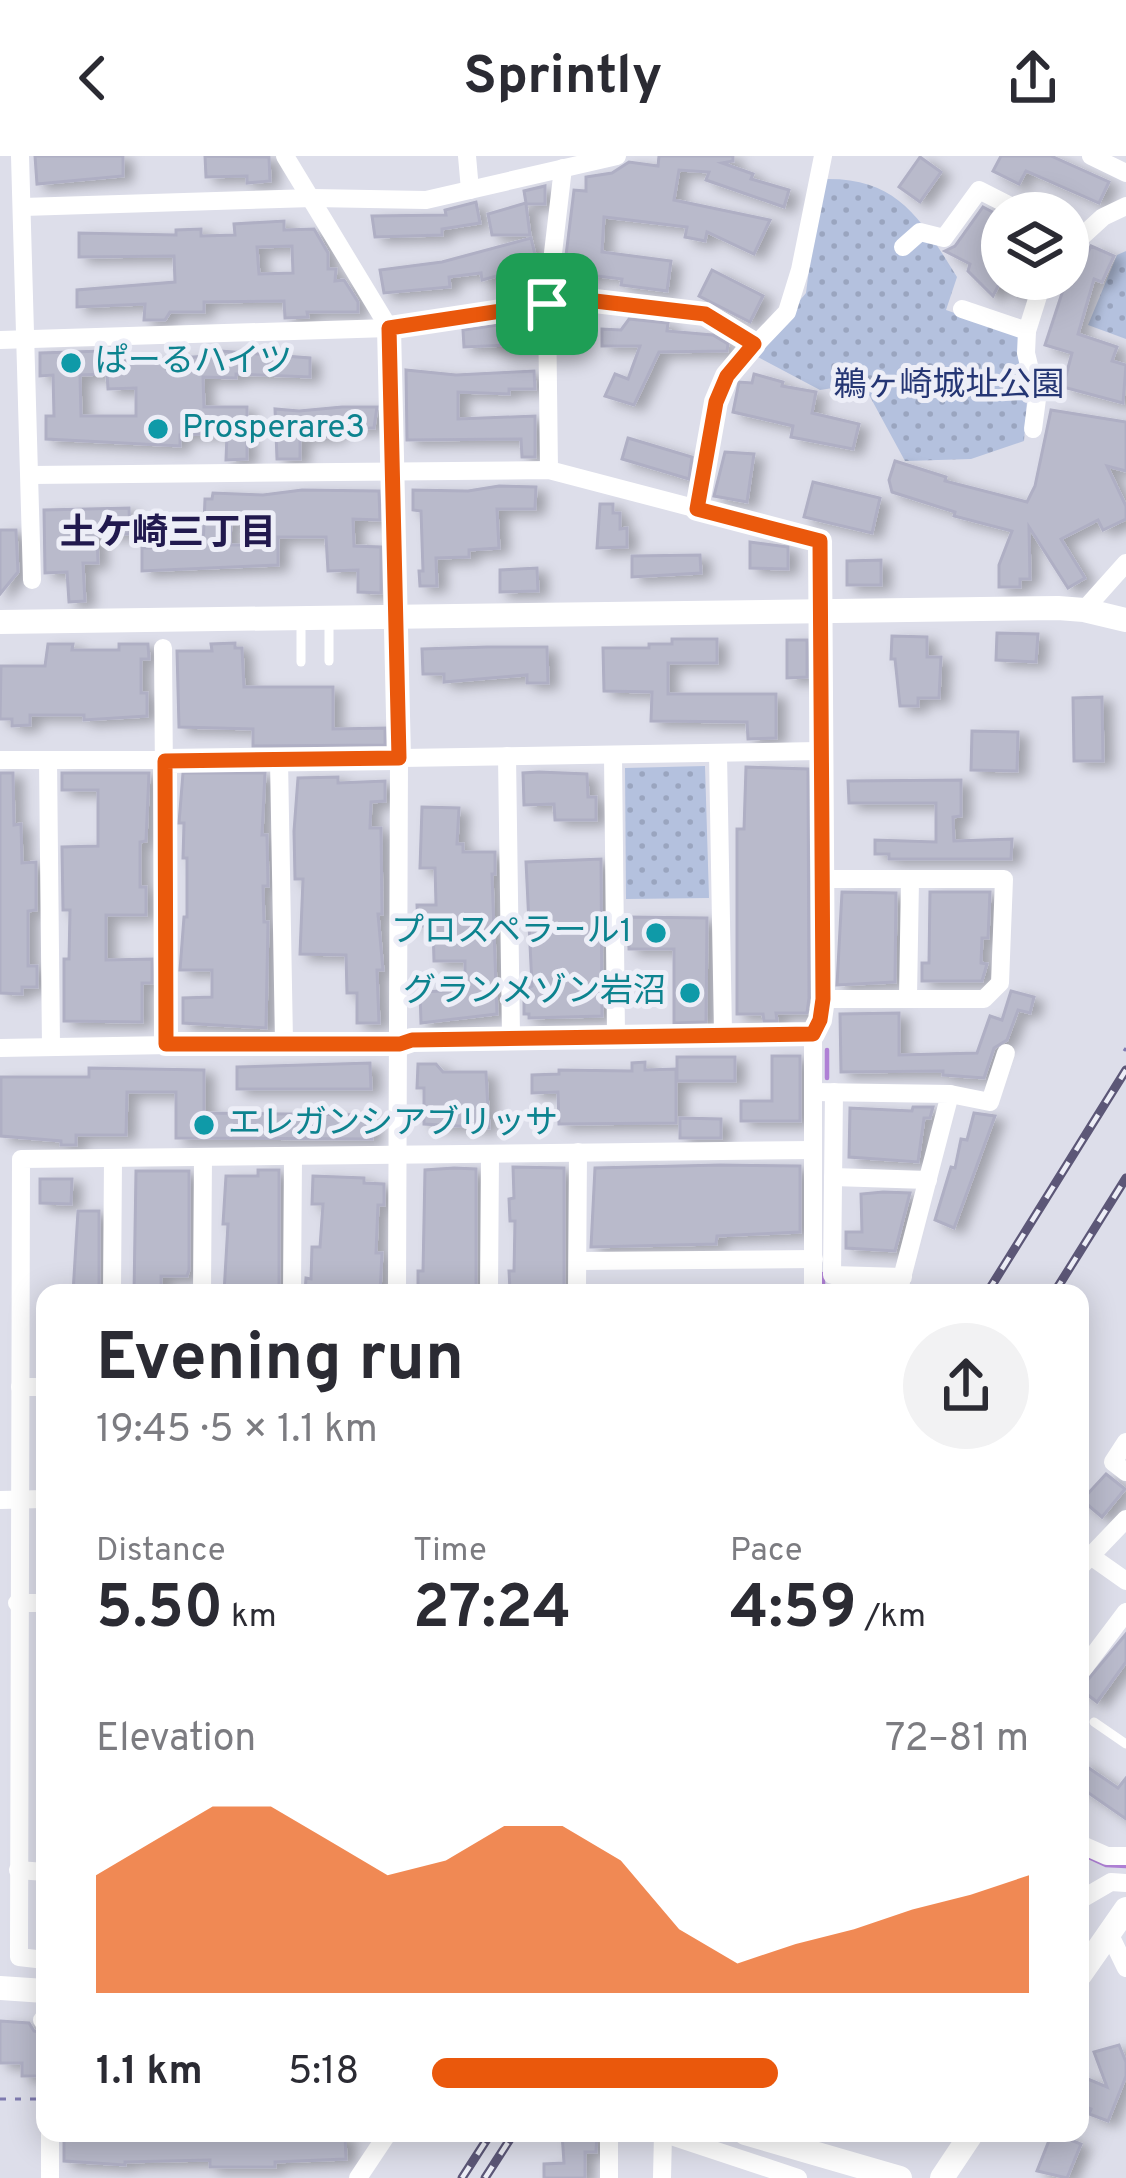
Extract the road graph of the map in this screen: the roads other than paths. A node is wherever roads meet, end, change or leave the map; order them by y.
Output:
1 (20, 156) edge
2 (285, 156) edge
3 (467, 156) edge
4 (617, 156) edge
5 (823, 156) edge
6 (1091, 156) edge
7 (563, 168) junction
8 (1126, 173) edge
9 (470, 190) junction
10 (983, 192) edge
11 (313, 198) junction
12 (1126, 206) edge
13 (22, 207) junction
14 (1089, 228) edge
15 (903, 247) dead end
16 (1040, 300) edge
17 (547, 304) junction
18 (962, 309) dead end
19 (389, 328) junction
20 (1027, 331) junction
21 (0, 340) edge
22 (25, 340) junction
23 (754, 344) junction
24 (1033, 429) dead end
25 (549, 470) junction
26 (394, 472) junction
27 (31, 475) junction
28 (697, 509) junction
29 (1126, 563) edge
30 (32, 580) dead end
31 (1084, 610) junction
32 (819, 611) junction
33 (396, 616) junction
34 (329, 617) junction
35 (301, 618) junction
36 (1126, 620) edge
37 (0, 622) edge
38 (163, 648) dead end
39 (329, 661) dead end
40 (301, 662) dead end
41 (819, 752) junction
42 (718, 754) junction
43 (507, 756) junction
44 (613, 756) junction
45 (399, 758) junction
46 (0, 760) edge
47 (48, 760) junction
48 (279, 760) junction
49 (165, 761) junction
50 (822, 879) junction
51 (910, 880) junction
52 (908, 997) junction
53 (823, 999) junction
54 (723, 1033) junction
55 (813, 1034) junction
56 (616, 1035) junction
57 (511, 1037) junction
58 (284, 1042) junction
59 (166, 1044) junction
60 (400, 1044) junction
61 (51, 1047) junction
62 (0, 1048) edge
63 (1006, 1053) dead end
64 (824, 1092) junction
65 (950, 1094) junction
66 (812, 1150) junction
67 (578, 1152) junction
68 (490, 1155) junction
69 (401, 1156) junction
70 (203, 1157) junction
71 (293, 1157) junction
72 (113, 1159) junction
73 (833, 1177) junction
74 (928, 1180) junction
75 (814, 1259) junction
76 (578, 1262) junction
77 (112, 1284) edge
78 (202, 1284) edge
79 (292, 1284) edge
80 (398, 1284) edge
81 (489, 1284) edge
82 (577, 1284) edge
83 (813, 1284) edge
84 (894, 1284) edge
85 (901, 1284) edge
86 (36, 1387) edge
87 (20, 1388) junction
88 (1126, 1442) edge
89 (1126, 1472) edge
90 (10, 1500) edge
91 (1126, 1519) edge
92 (1089, 1559) edge
93 (1089, 1563) edge
94 (1126, 1581) edge
95 (17, 1603) junction
96 (36, 1603) edge
97 (1126, 1612) edge
98 (1089, 1661) edge
99 (1094, 1722) dead end
100 (1126, 1744) edge
101 (1089, 1848) edge
102 (1126, 1856) edge
103 (17, 1870) junction
104 (36, 1871) edge
105 (1126, 1883) edge
106 (1089, 1895) edge
107 (1126, 1909) edge
108 (1109, 1933) junction
109 (36, 1959) edge
110 (1089, 1963) edge
111 (1126, 1967) edge
112 (0, 1988) edge
113 (36, 1990) edge
114 (50, 2142) edge
115 (382, 2142) edge
116 (609, 2142) edge
117 (663, 2142) edge
118 (690, 2142) edge
119 (776, 2142) edge
120 (966, 2142) edge
121 (50, 2178) edge
122 (358, 2178) edge
123 (609, 2178) edge
124 (662, 2178) edge
125 (798, 2178) edge
126 (900, 2178) edge
127 (942, 2178) edge

1 - 13 street
2 - 11 street
3 - 9 street
4 - 7 street
5 - 23 street
6 - 8 street
7 - 9 street
7 - 17 street
9 - 11 street
10 - 15 street
11 - 13 street
11 - 19 street
12 - 14 street
13 - 22 street
16 - 20 street
17 - 19 street
17 - 23 street
17 - 25 street
18 - 20 street
19 - 22 street
19 - 26 street
20 - 24 street
21 - 22 street
22 - 27 street
23 - 28 street
25 - 26 street
25 - 28 street
26 - 27 street
26 - 33 street
27 - 30 street
28 - 32 street
29 - 31 street
31 - 32 street
31 - 36 street
32 - 33 street
32 - 41 street
33 - 34 street
33 - 45 street
34 - 35 street
34 - 39 lane
35 - 37 street
35 - 40 lane
38 - 49 street
41 - 42 street
41 - 50 street
42 - 44 street
42 - 54 street
43 - 44 street
43 - 45 street
43 - 57 street
44 - 56 street
45 - 48 street
45 - 60 street
46 - 47 street
47 - 49 street
47 - 61 street
48 - 49 street
48 - 58 street
49 - 59 street
50 - 51 street
50 - 53 street
51 - 52 street
51 - 52 street
52 - 53 street
53 - 55 street
54 - 55 street
54 - 56 street
55 - 64 street
56 - 57 street
57 - 60 street
58 - 59 street
58 - 60 street
59 - 61 street
60 - 69 street
61 - 62 street
63 - 65 street
64 - 65 street
64 - 66 street
64 - 73 street
65 - 74 street
66 - 67 street
66 - 75 street
67 - 68 street
67 - 76 street
68 - 69 street
68 - 81 street
69 - 71 street
69 - 80 street
70 - 71 street
70 - 72 street
70 - 78 street
71 - 79 street
72 - 77 street
72 - 87 street
73 - 74 street
73 - 84 street
74 - 85 street
75 - 76 street
75 - 83 street
76 - 82 street
86 - 87 street
87 - 90 street
88 - 89 street
90 - 95 street
91 - 92 street
93 - 94 street
95 - 96 street
95 - 103 street
97 - 98 street
99 - 100 lane
101 - 102 street
103 - 104 street
103 - 109 street
105 - 106 street
107 - 108 street
108 - 110 street
108 - 111 street
112 - 113 street
114 - 121 street
115 - 122 street
116 - 123 street
117 - 124 street
118 - 125 street
119 - 126 street
120 - 127 street

